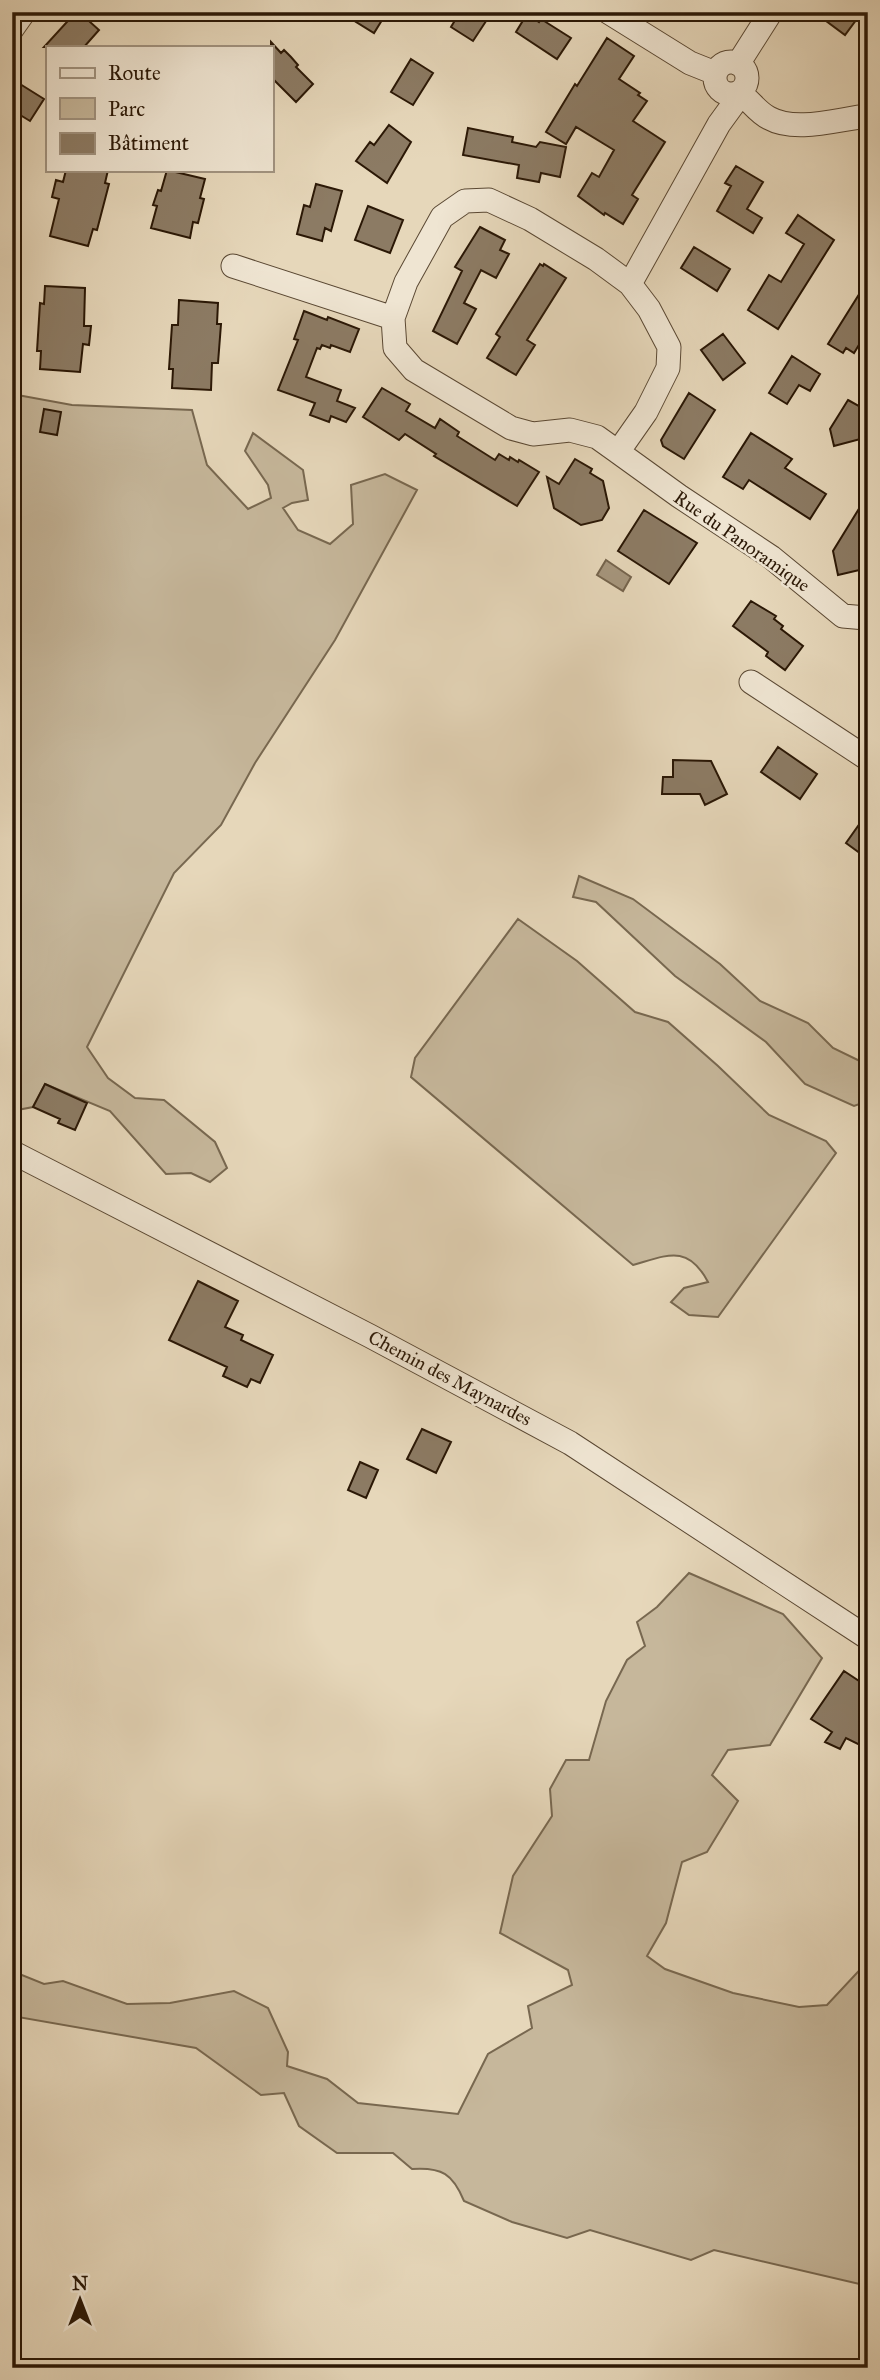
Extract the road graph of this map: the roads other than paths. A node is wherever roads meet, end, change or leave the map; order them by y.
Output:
1 (24, 12) edge
2 (608, 12) edge
3 (771, 12) edge
4 (12, 29) edge
5 (732, 79) junction
6 (868, 116) edge
7 (766, 117) junction
8 (829, 121) junction
9 (719, 124) junction
10 (233, 266) dead end
11 (631, 284) junction
12 (393, 318) junction
13 (618, 452) junction
14 (868, 616) edge
15 (751, 682) dead end
16 (868, 759) edge
17 (12, 1152) edge
18 (868, 1638) edge

1 - 4 street
2 - 5 street
3 - 5 street
5 - 7 street
5 - 8 street
5 - 9 street
6 - 8 street
7 - 8 street
7 - 9 street
9 - 11 street
10 - 12 street
11 - 12 street
11 - 13 street
12 - 13 street, Rue du Panoramique
13 - 14 street, Rue du Panoramique
15 - 16 street
17 - 18 street, Chemin des Maynardes

